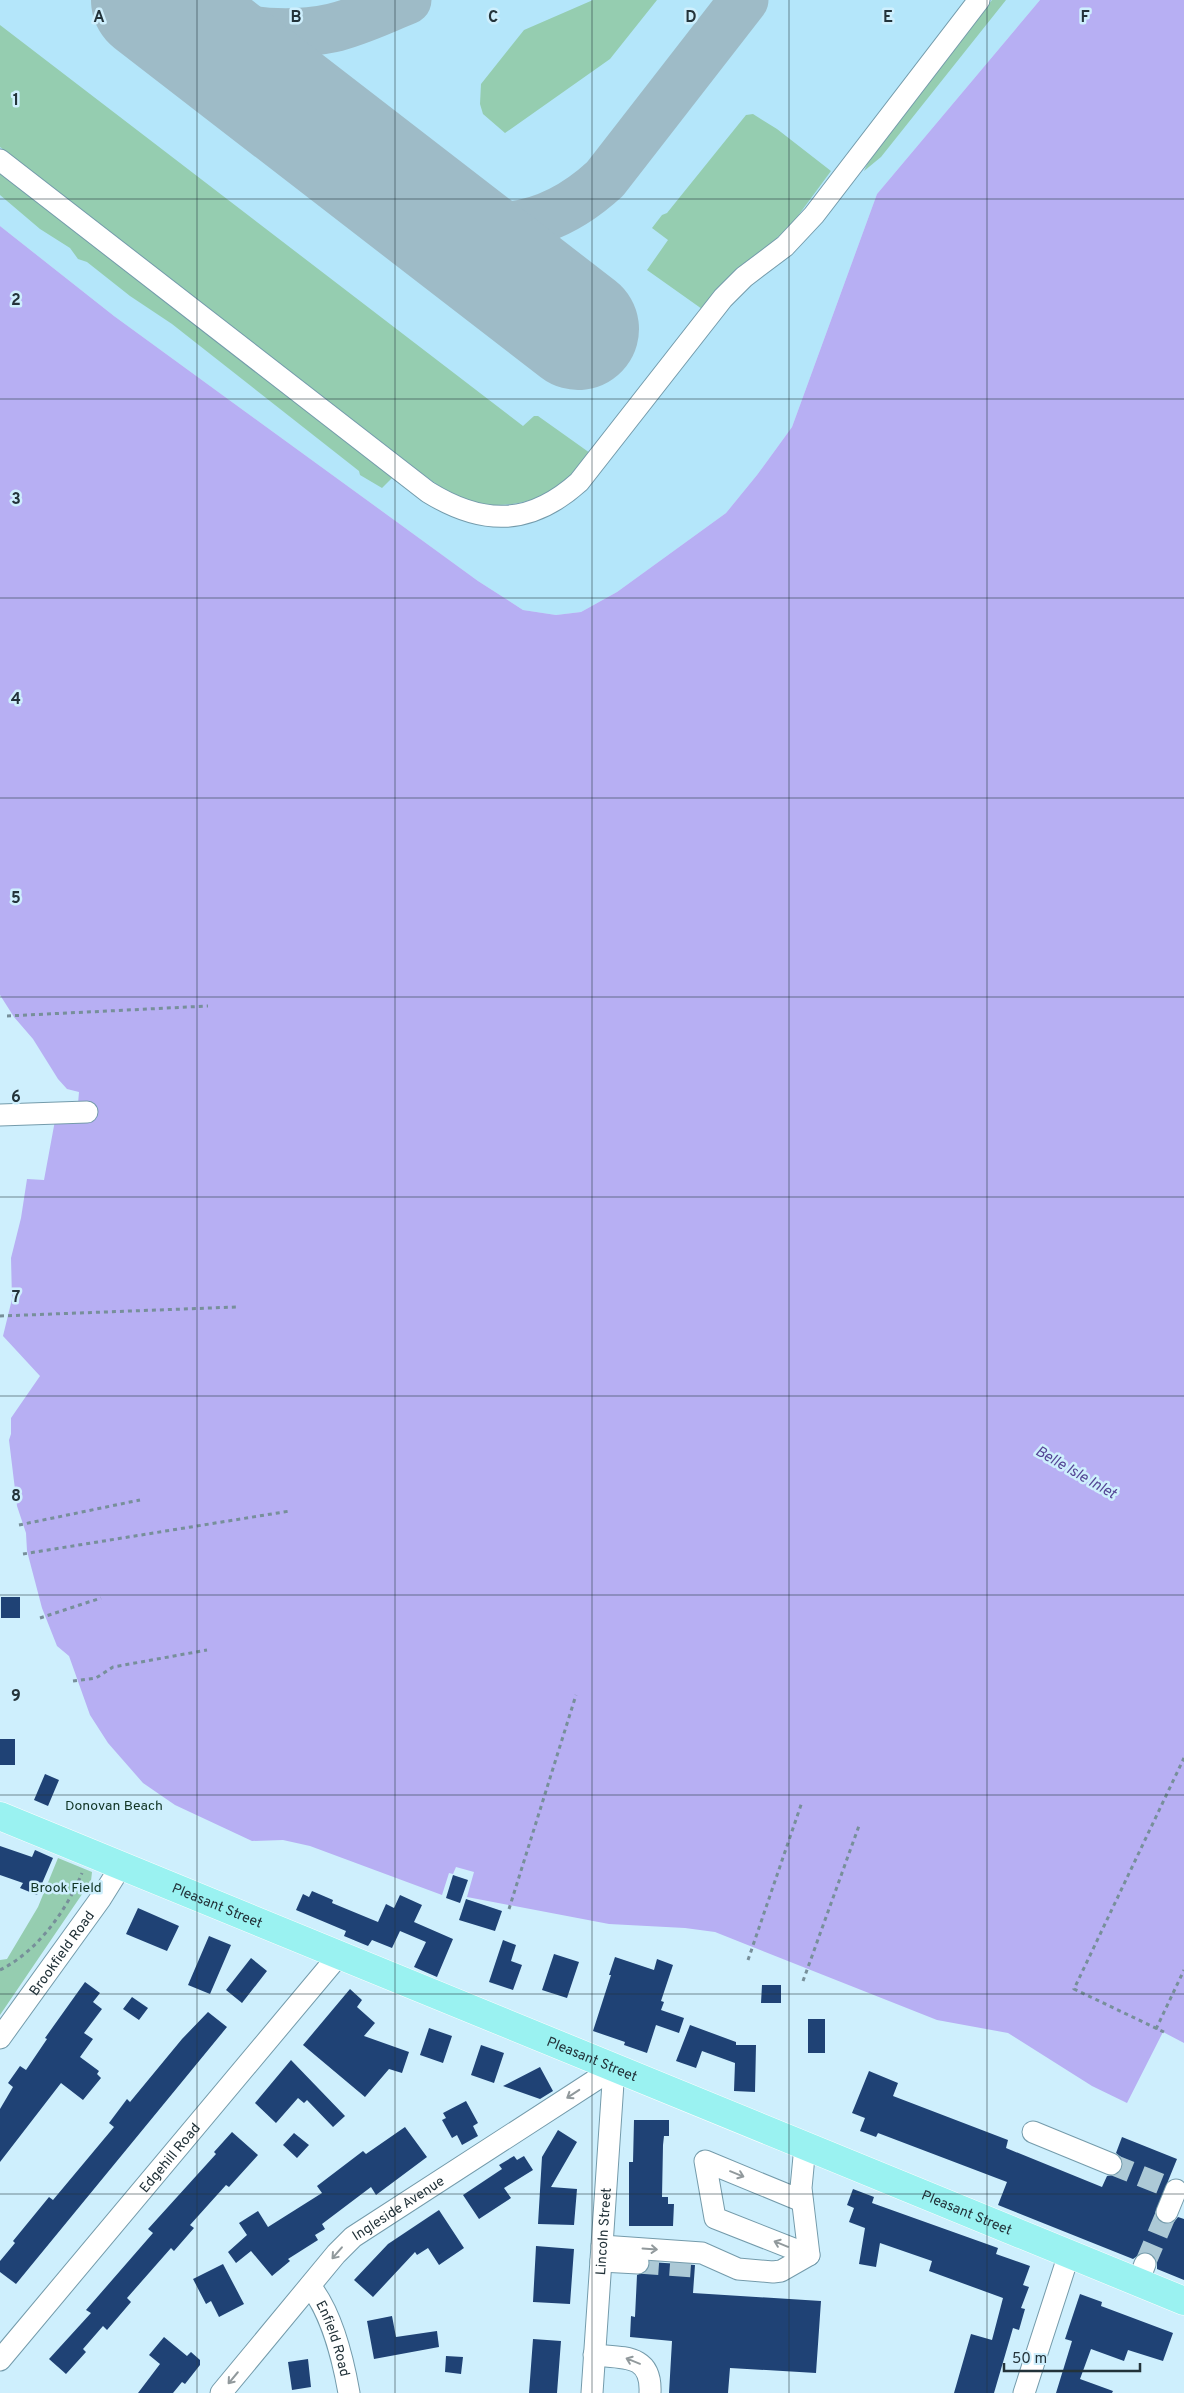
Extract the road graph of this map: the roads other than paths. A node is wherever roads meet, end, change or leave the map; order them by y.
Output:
1 (979, 0) edge
2 (0, 160) edge
3 (86, 1112) dead end
4 (0, 1115) edge
5 (0, 1816) edge
6 (121, 1866) junction
7 (339, 1955) junction
8 (0, 2038) edge
9 (614, 2068) junction
10 (1033, 2132) dead end
11 (805, 2146) junction
12 (1112, 2164) tunnel mouth
13 (1175, 2190) edge
14 (802, 2201) junction
15 (1167, 2212) tunnel mouth
16 (601, 2254) junction
17 (1069, 2254) junction
18 (809, 2255) junction
19 (638, 2263) tunnel mouth
20 (695, 2267) tunnel mouth
21 (745, 2270) junction
22 (310, 2286) junction
23 (1184, 2301) edge
24 (594, 2355) junction
25 (0, 2360) edge
26 (221, 2393) edge
27 (349, 2393) edge
28 (592, 2393) edge
29 (650, 2393) edge
30 (1024, 2393) edge

1 - 2 street
3 - 4 street
5 - 6 main road, Pleasant Street
6 - 7 main road, Pleasant Street
6 - 8 street, Brookfield Road
7 - 9 main road, Pleasant Street
7 - 25 street, Edgehill Road
9 - 11 main road, Pleasant Street
9 - 16 street, Lincoln Street
9 -> 22 street, Ingleside Avenue
10 - 12 street
11 - 14 street
11 - 17 main road, Pleasant Street
13 - 15 street
14 - 18 street
18 -> 14 street
16 - 19 street
16 -> 21 street
16 - 24 street, Lincoln Street
17 - 23 main road, Pleasant Street
17 - 30 street
18 - 21 street
20 - 21 street
22 -> 26 street, Ingleside Avenue
22 - 27 street, Enfield Road
24 - 28 street, Lincoln Street
29 -> 24 street

